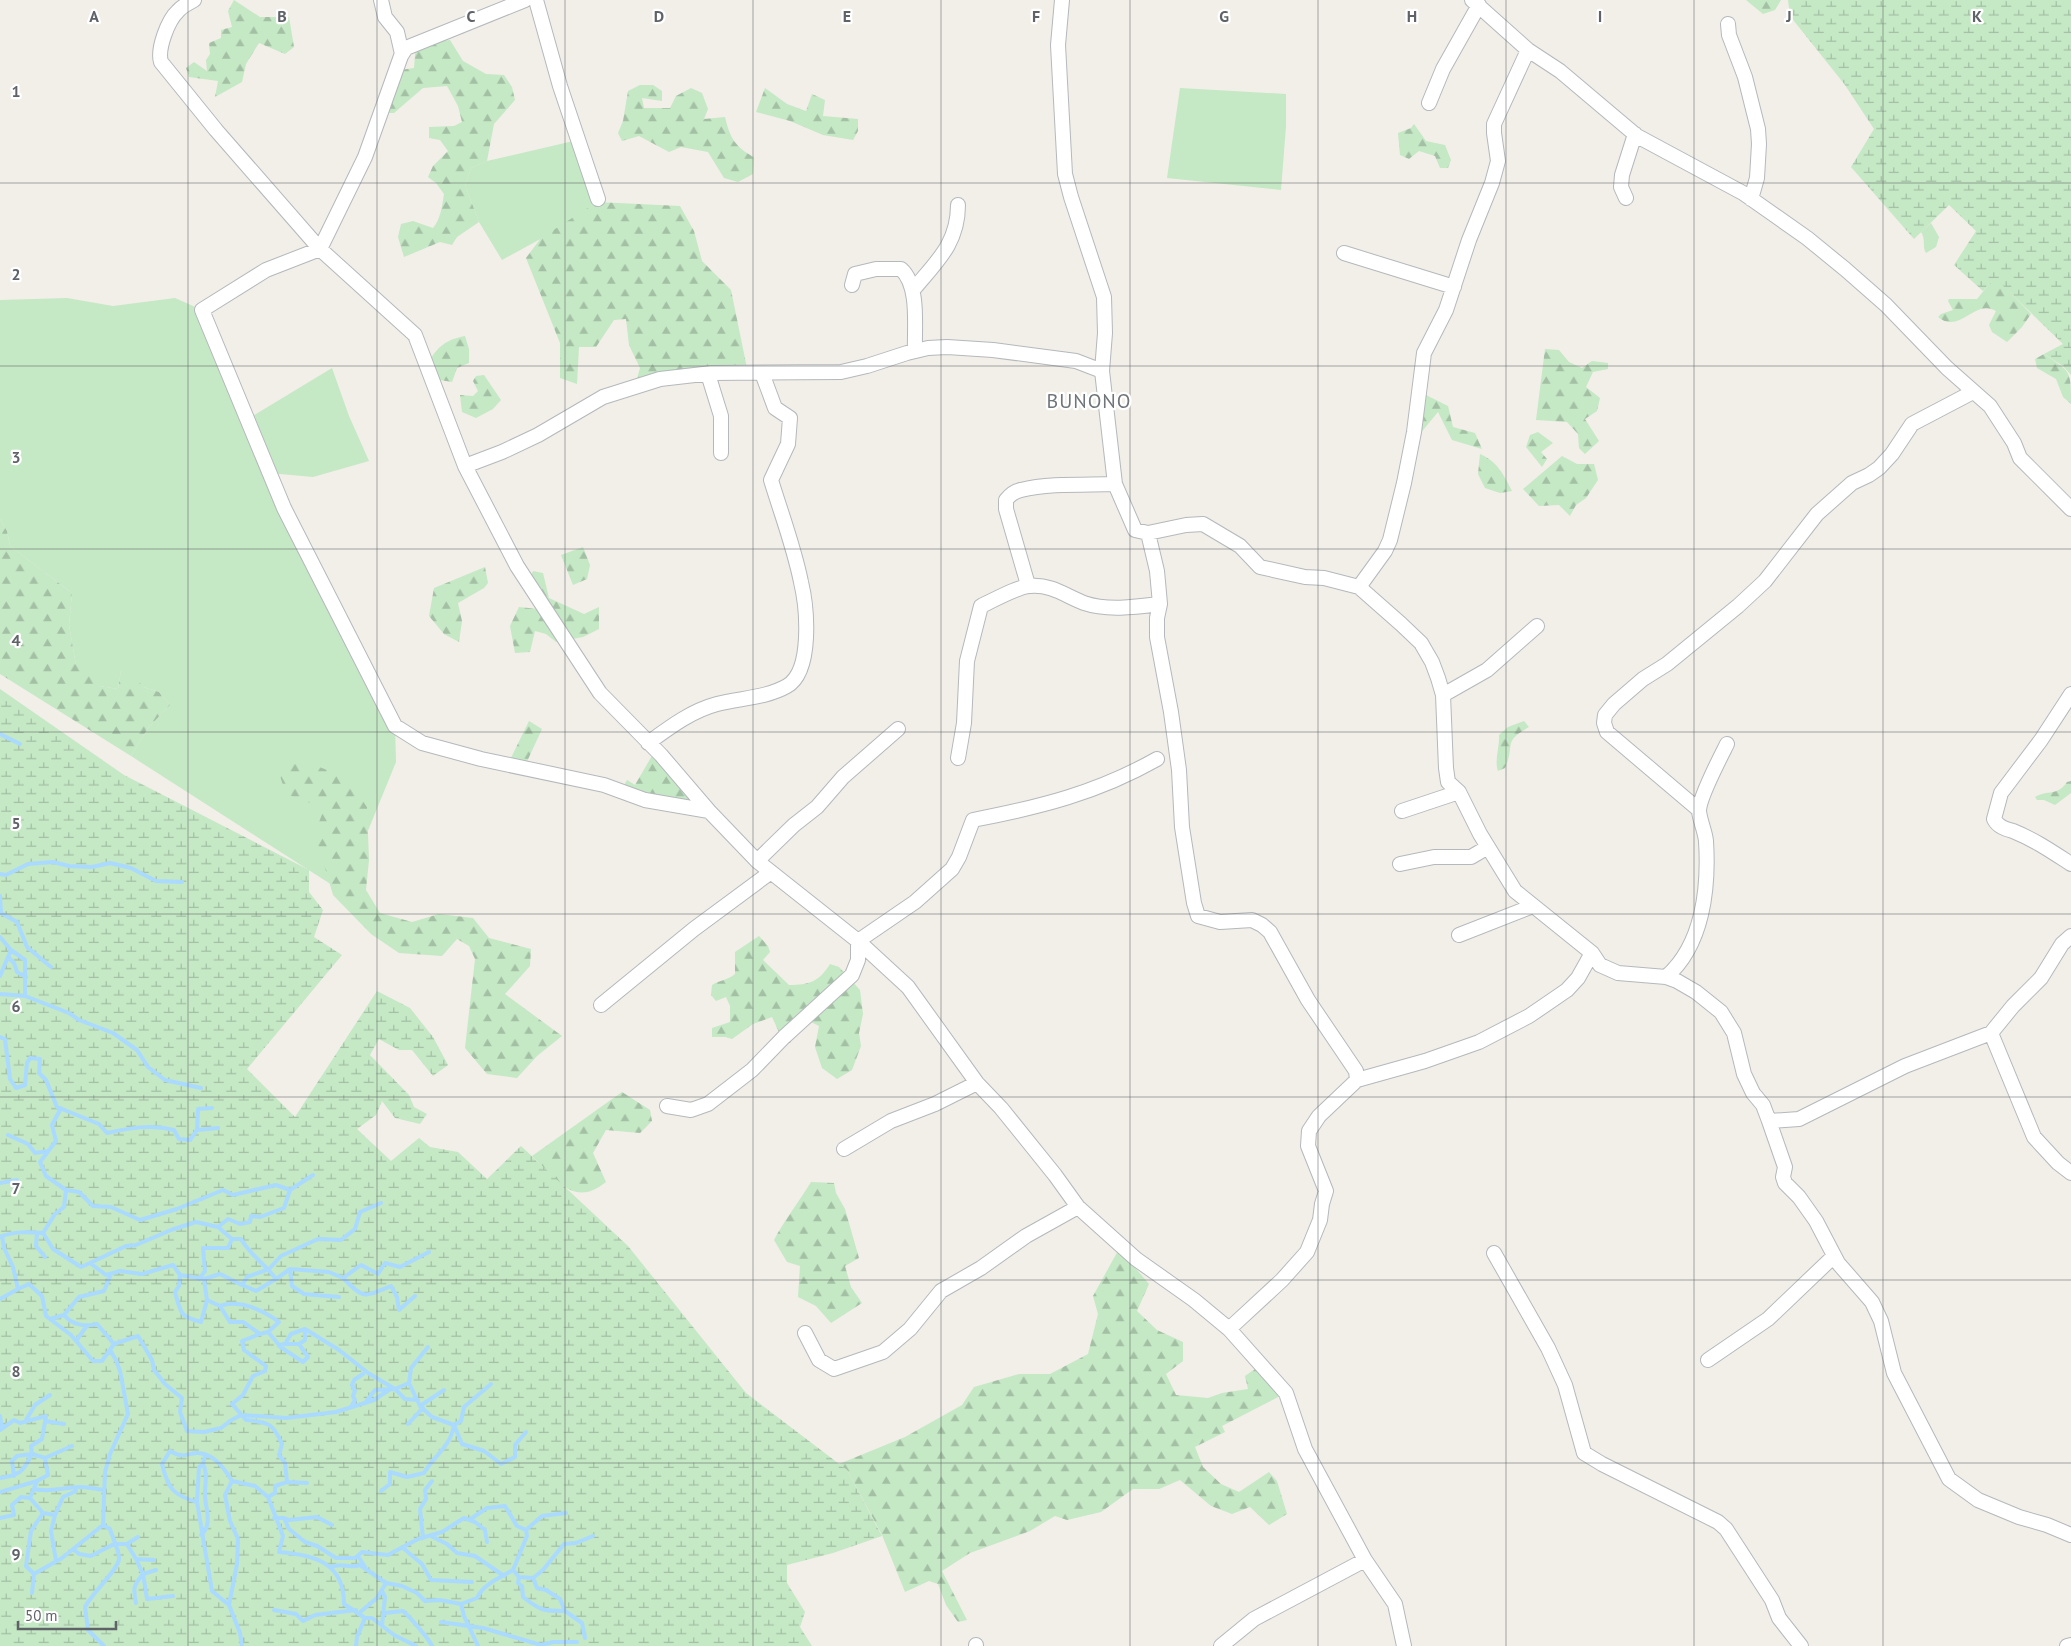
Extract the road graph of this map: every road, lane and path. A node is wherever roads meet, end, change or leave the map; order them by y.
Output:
1 (381, 0) edge
2 (525, 0) edge
3 (536, 0) edge
4 (1062, 0) edge
5 (190, 1) edge
6 (1475, 3) edge
7 (1728, 24) dead end
8 (1528, 50) junction
9 (402, 54) junction
10 (1429, 103) dead end
11 (1635, 134) junction
12 (1626, 198) dead end
13 (598, 199) dead end
14 (1751, 199) junction
15 (958, 205) dead end
16 (320, 249) junction
17 (1344, 253) dead end
18 (852, 285) dead end
19 (1454, 287) junction
20 (914, 290) junction
21 (915, 351) junction
22 (1102, 371) junction
23 (762, 373) junction
24 (708, 374) junction
25 (1974, 392) junction
26 (721, 453) dead end
27 (465, 466) junction
28 (1115, 484) junction
29 (2071, 509) edge
30 (1148, 533) junction
31 (1028, 586) junction
32 (1359, 587) junction
33 (1160, 604) junction
34 (1537, 626) dead end
35 (2071, 694) edge
36 (1443, 696) junction
37 (898, 729) dead end
38 (648, 743) junction
39 (1727, 744) dead end
40 (958, 758) dead end
41 (1157, 759) dead end
42 (1459, 792) junction
43 (1699, 810) junction
44 (709, 811) junction
45 (1402, 812) dead end
46 (1488, 846) junction
47 (757, 860) junction
48 (1400, 864) dead end
49 (2071, 864) edge
50 (771, 872) junction
51 (1533, 906) junction
52 (1459, 935) dead end
53 (2071, 936) edge
54 (858, 941) junction
55 (1592, 953) junction
56 (1666, 977) junction
57 (601, 1004) dead end
58 (1991, 1032) junction
59 (1357, 1080) junction
60 (977, 1083) junction
61 (667, 1106) dead end
62 (1769, 1120) junction
63 (844, 1149) dead end
64 (2071, 1173) edge
65 (1078, 1207) junction
66 (1494, 1253) dead end
67 (1834, 1256) junction
68 (1229, 1329) junction
69 (805, 1332) dead end
70 (1708, 1360) dead end
71 (2071, 1535) edge
72 (1365, 1560) junction
73 (1221, 1646) edge
74 (1404, 1646) edge
75 (1802, 1646) edge

1 - 9 street
2 - 9 street
3 - 13 street
4 - 22 street
5 - 16 street
6 - 8 street
6 - 10 street
7 - 14 street
8 - 11 street
8 - 19 street
9 - 16 street
11 - 12 street
11 - 14 street
14 - 25 street
15 - 20 street
16 - 27 street
16 - 44 street
17 - 19 street
18 - 20 street
19 - 32 street
20 - 21 street
21 - 22 street
21 - 23 street
22 - 28 street
23 - 24 street
23 - 38 street
24 - 26 street
24 - 27 street
25 - 29 street
25 - 43 street
27 - 38 street
28 - 30 street
28 - 31 street
30 - 32 street
30 - 33 street
31 - 33 street
31 - 40 street
32 - 36 street
33 - 59 street
34 - 36 street
35 - 49 street
36 - 42 street
37 - 47 street
38 - 44 street
39 - 43 street
41 - 54 street
42 - 45 street
42 - 46 street
43 - 56 street
44 - 47 street
46 - 48 street
46 - 51 street
47 - 50 street
50 - 54 street
50 - 57 street
51 - 52 street
51 - 55 street
53 - 58 street
54 - 60 street
54 - 61 street
55 - 56 street
55 - 59 street
56 - 62 street
58 - 62 street
58 - 64 street
59 - 68 street
60 - 63 street
60 - 65 street
62 - 67 street
65 - 68 street
65 - 69 street
66 - 75 street
67 - 70 street
67 - 71 street
68 - 72 street
72 - 73 street
72 - 74 street

